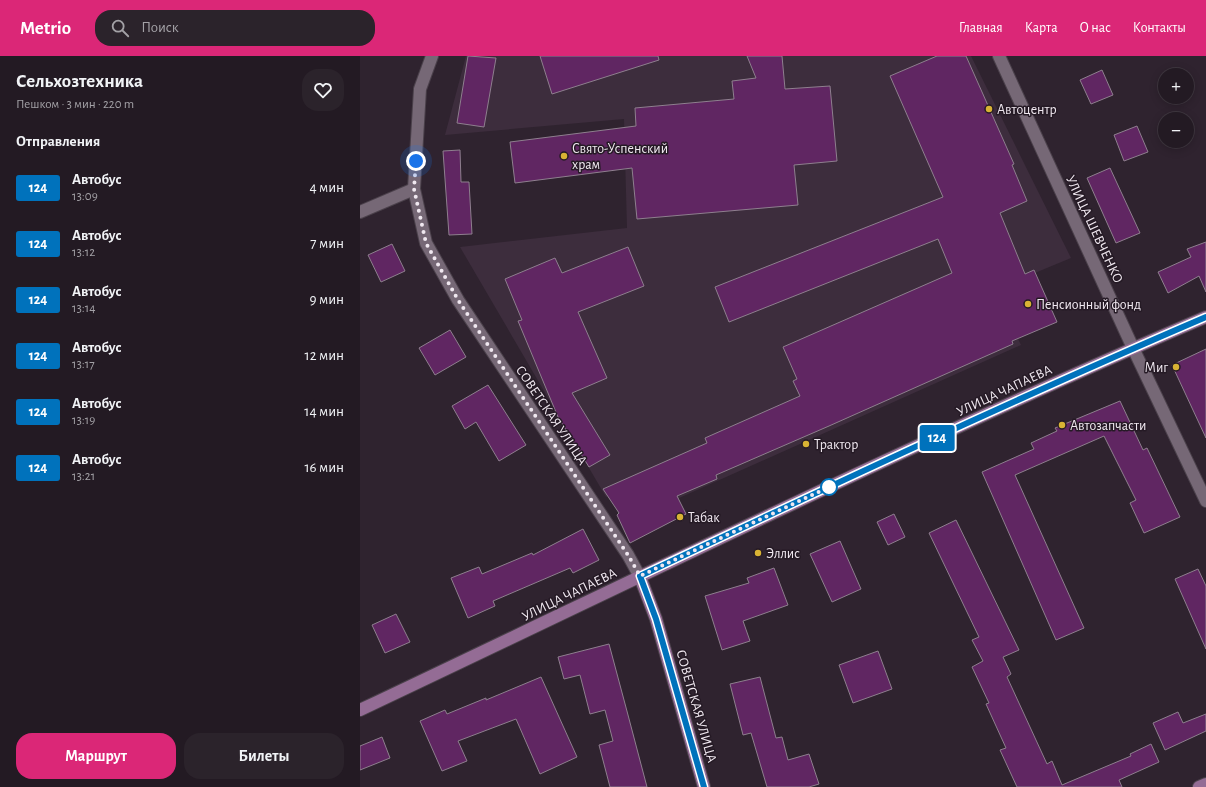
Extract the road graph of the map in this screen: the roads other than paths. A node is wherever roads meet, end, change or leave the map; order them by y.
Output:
1 (432, 56) edge
2 (1000, 56) edge
3 (414, 189) junction
4 (360, 212) edge
5 (1206, 317) edge
6 (1133, 348) junction
7 (1206, 501) edge
8 (640, 576) junction
9 (360, 710) edge
10 (1206, 784) edge
11 (704, 787) edge
12 (1199, 787) edge

1 - 3 street, СОВЕТСКАЯ УЛИЦА
2 - 6 street, УЛИЦА ШЕВЧЕНКО
3 - 4 street
3 - 8 street, СОВЕТСКАЯ УЛИЦА
5 - 6 main road, УЛИЦА ЧАПАЕВА
6 - 7 street, УЛИЦА ШЕВЧЕНКО
6 - 8 main road, УЛИЦА ЧАПАЕВА
8 - 9 main road, УЛИЦА ЧАПАЕВА
8 - 11 main road, СОВЕТСКАЯ УЛИЦА
10 - 12 main road

